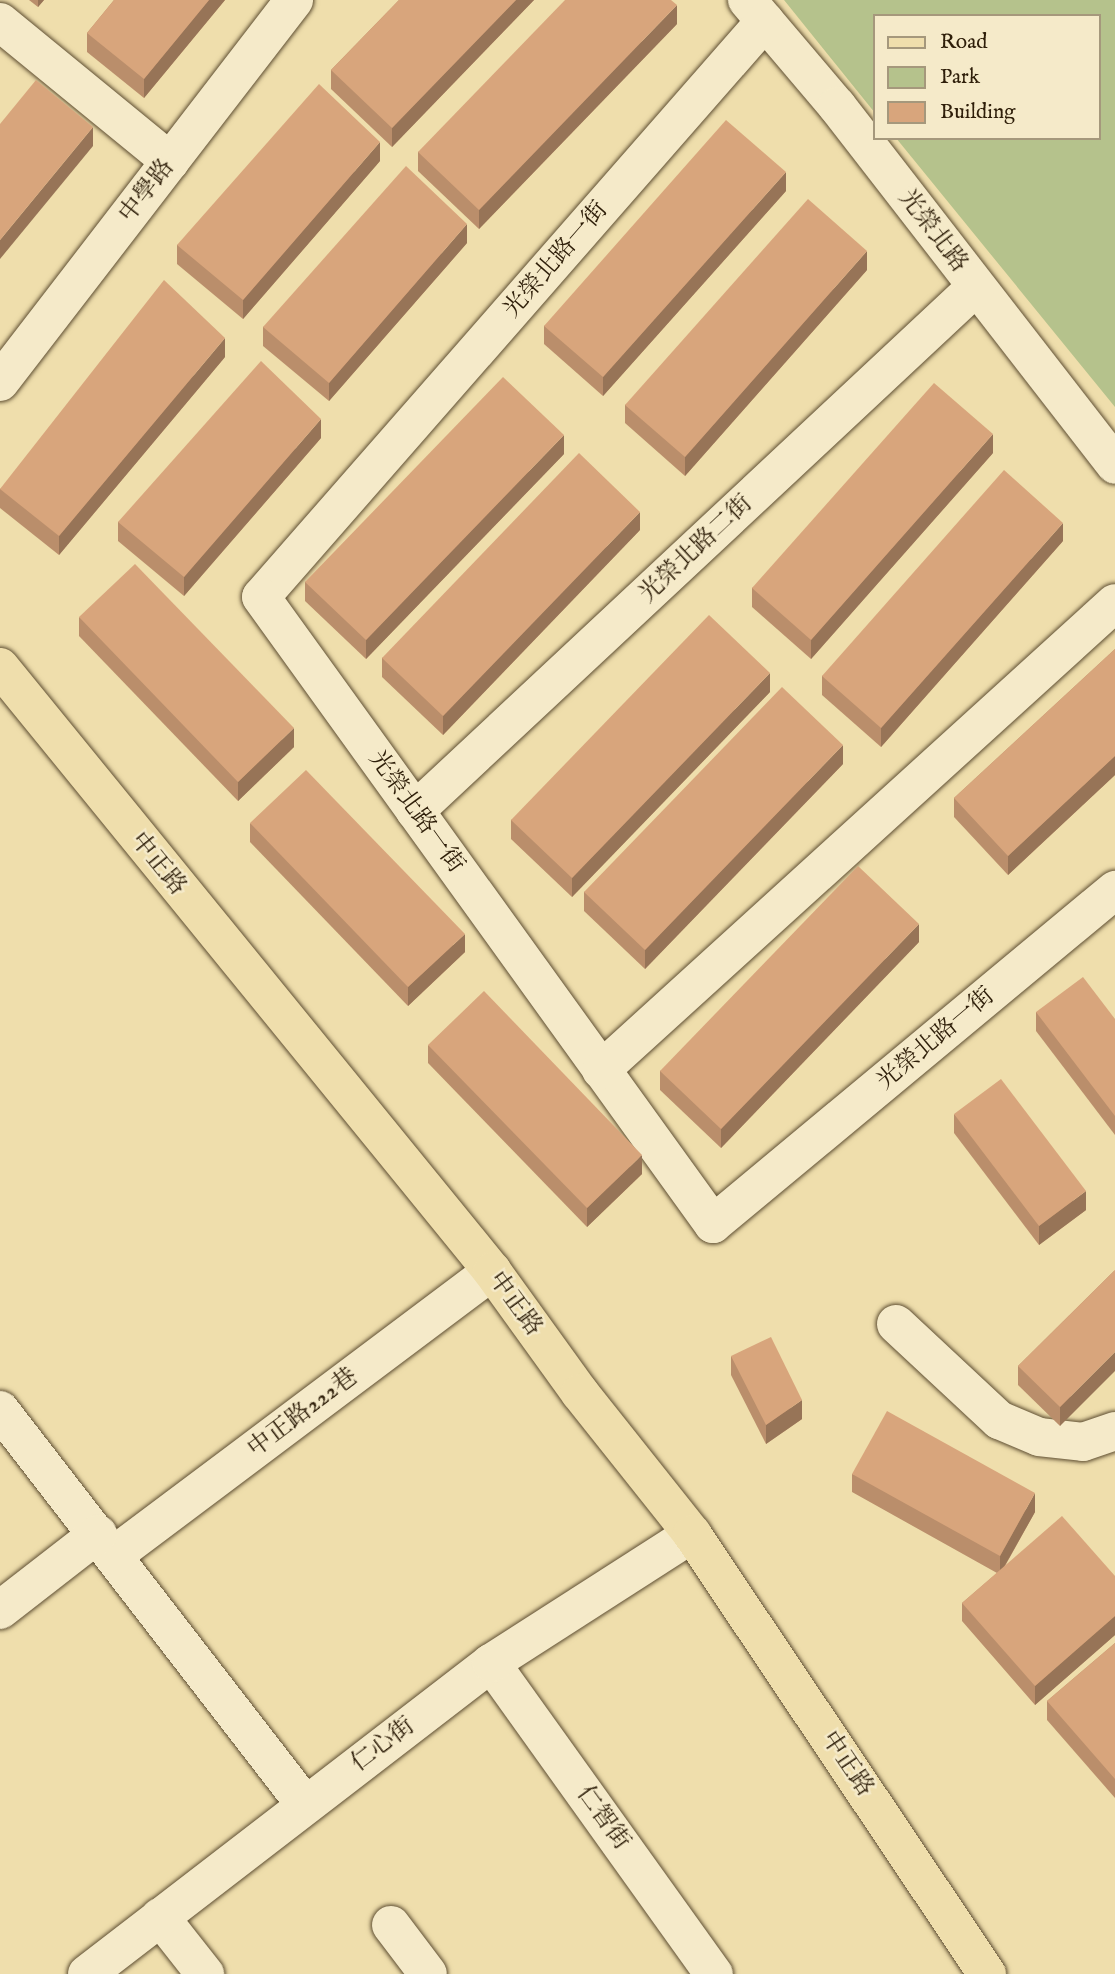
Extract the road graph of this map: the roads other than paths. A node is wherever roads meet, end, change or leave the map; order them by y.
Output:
1 (294, 0) edge
2 (756, 11) edge
3 (0, 22) edge
4 (170, 161) junction
5 (976, 287) junction
6 (0, 382) edge
7 (1115, 465) edge
8 (1115, 603) edge
9 (0, 667) edge
10 (415, 811) junction
11 (1115, 890) edge
12 (601, 1070) junction
13 (492, 1271) junction
14 (896, 1324) dead end
15 (0, 1410) edge
16 (1115, 1431) edge
17 (692, 1534) junction
18 (106, 1544) junction
19 (0, 1610) edge
20 (491, 1663) junction
21 (305, 1805) junction
22 (160, 1917) junction
23 (391, 1925) dead end
24 (87, 1974) edge
25 (205, 1974) edge
26 (428, 1974) edge
27 (714, 1974) edge
28 (987, 1974) edge

1 - 4 street, 中學路
2 - 5 street, 光榮北路
2 - 10 street, 光榮北路一街
3 - 4 street
4 - 6 street, 中學路
5 - 7 street, 光榮北路
5 - 10 street, 光榮北路二街
8 - 12 street
9 - 13 main road, 中正路
10 - 12 street, 光榮北路一街
11 - 12 street, 光榮北路一街
13 - 17 main road, 中正路
13 - 18 street, 中正路222巷
14 - 16 street
15 - 18 street
17 - 20 street, 仁心街
17 - 28 main road, 中正路
18 - 19 street, 中正路222巷
18 - 21 street
20 - 21 street, 仁心街
20 - 27 street, 仁智街
21 - 22 street, 仁心街
22 - 24 street, 仁心街
22 - 25 street
23 - 26 street

